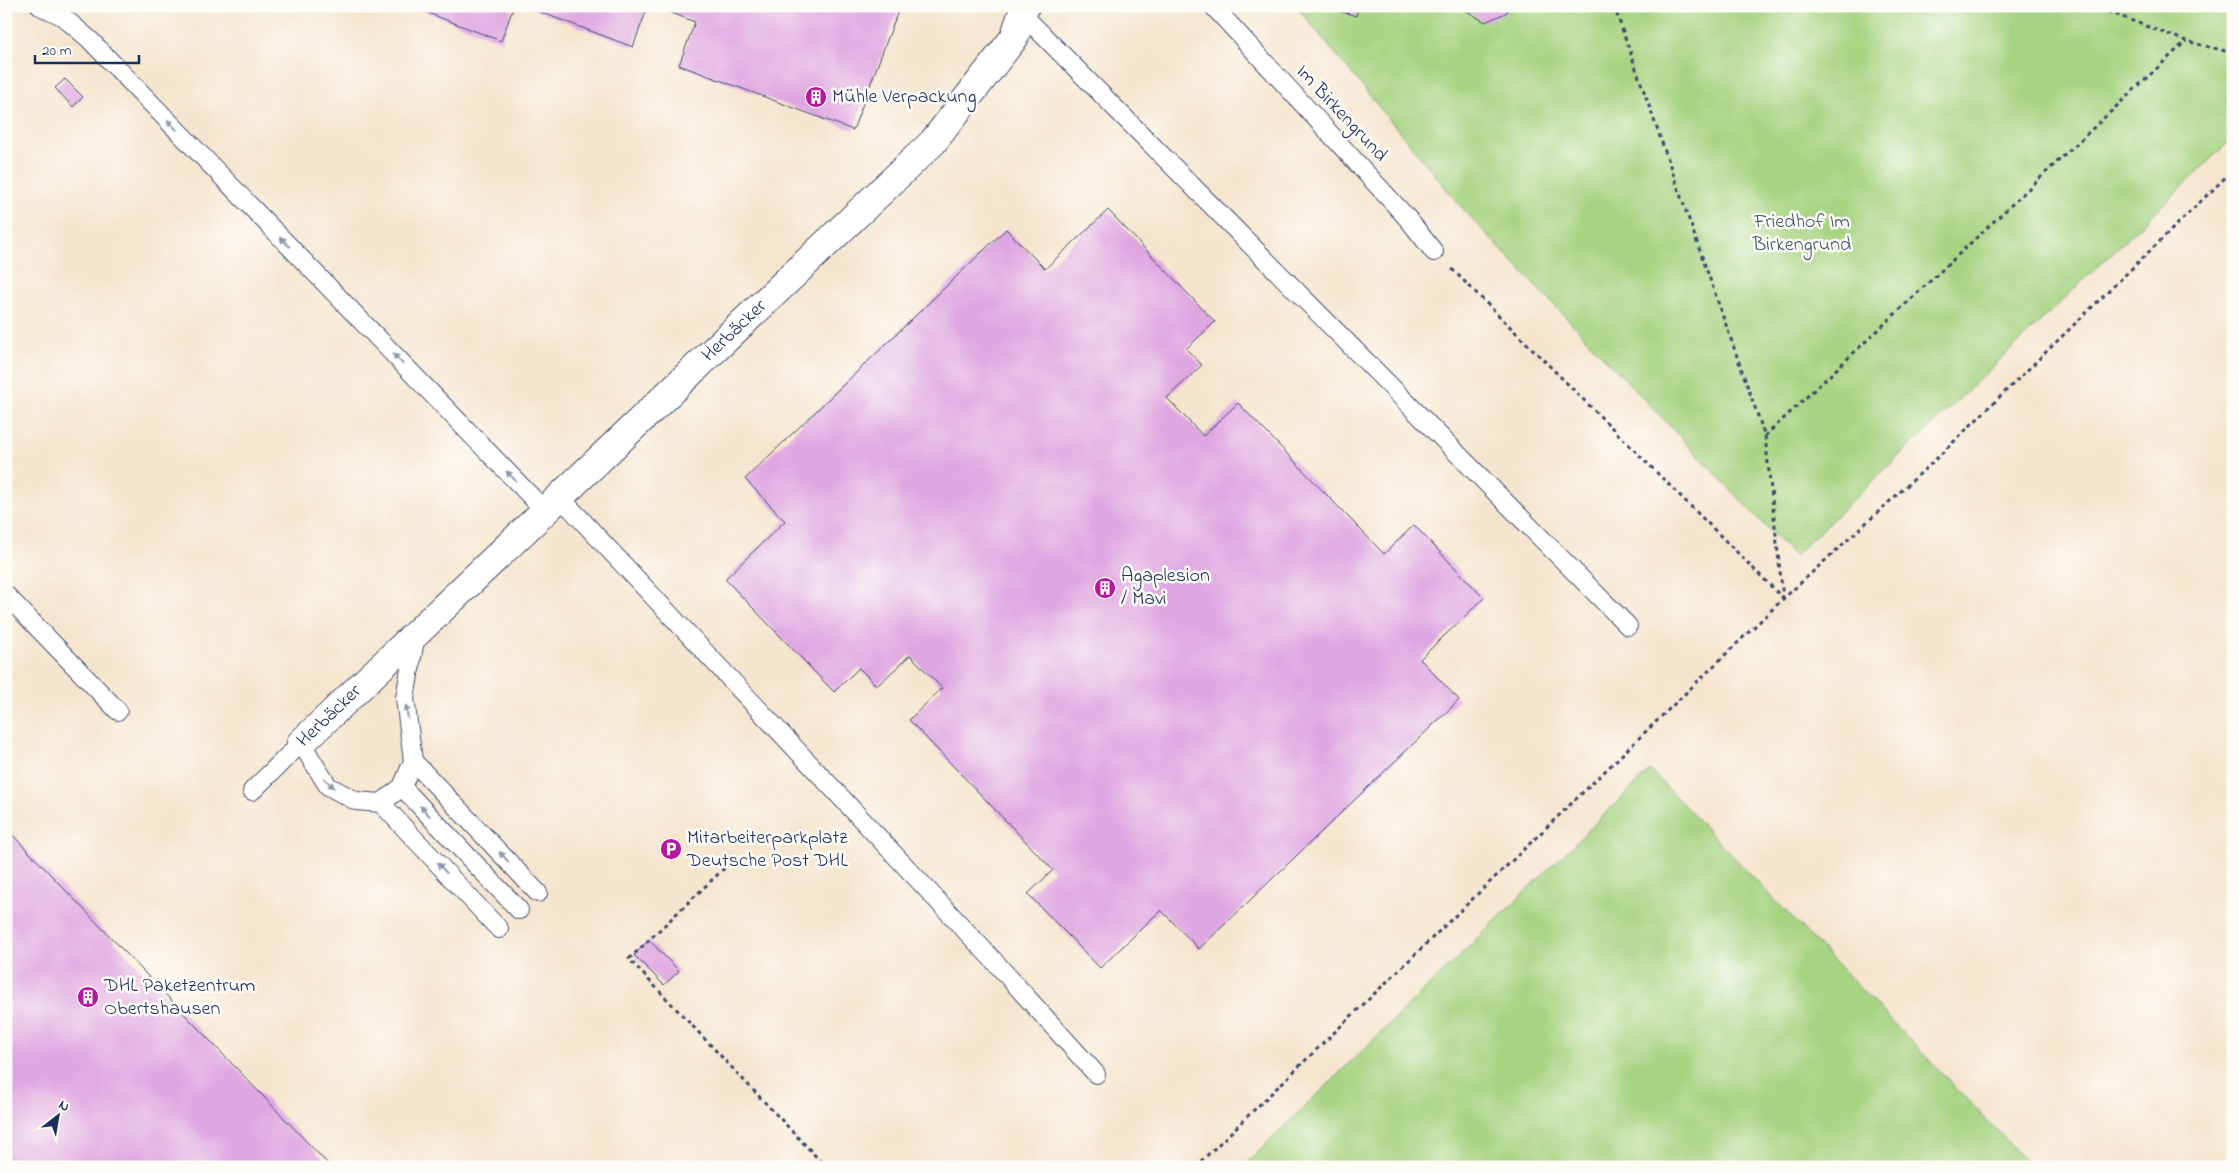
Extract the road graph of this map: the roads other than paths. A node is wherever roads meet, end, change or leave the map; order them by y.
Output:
1 (40, 6) edge
2 (1213, 6) edge
3 (1024, 10) edge
4 (1434, 252) road end
5 (552, 504) junction
6 (6, 595) edge
7 (1628, 626) dead end
8 (416, 634) junction
9 (118, 711) dead end
10 (301, 744) junction
11 (413, 761) junction
12 (402, 788) junction
13 (252, 791) dead end
14 (381, 803) junction
15 (538, 893) dead end
16 (519, 910) dead end
17 (499, 929) dead end
18 (1096, 1074) dead end

5 -> 1 lane
2 - 4 lane, Im Birkengrund
3 - 5 street, Herbäcker
3 - 7 lane
5 - 8 street, Herbäcker
5 - 18 lane
6 - 9 lane
8 - 10 street, Herbäcker
11 -> 8 lane
10 - 13 lane
10 -> 14 lane, Herbäcker
11 - 12 lane
15 -> 11 lane
12 - 14 lane
16 -> 12 lane
17 -> 14 lane

